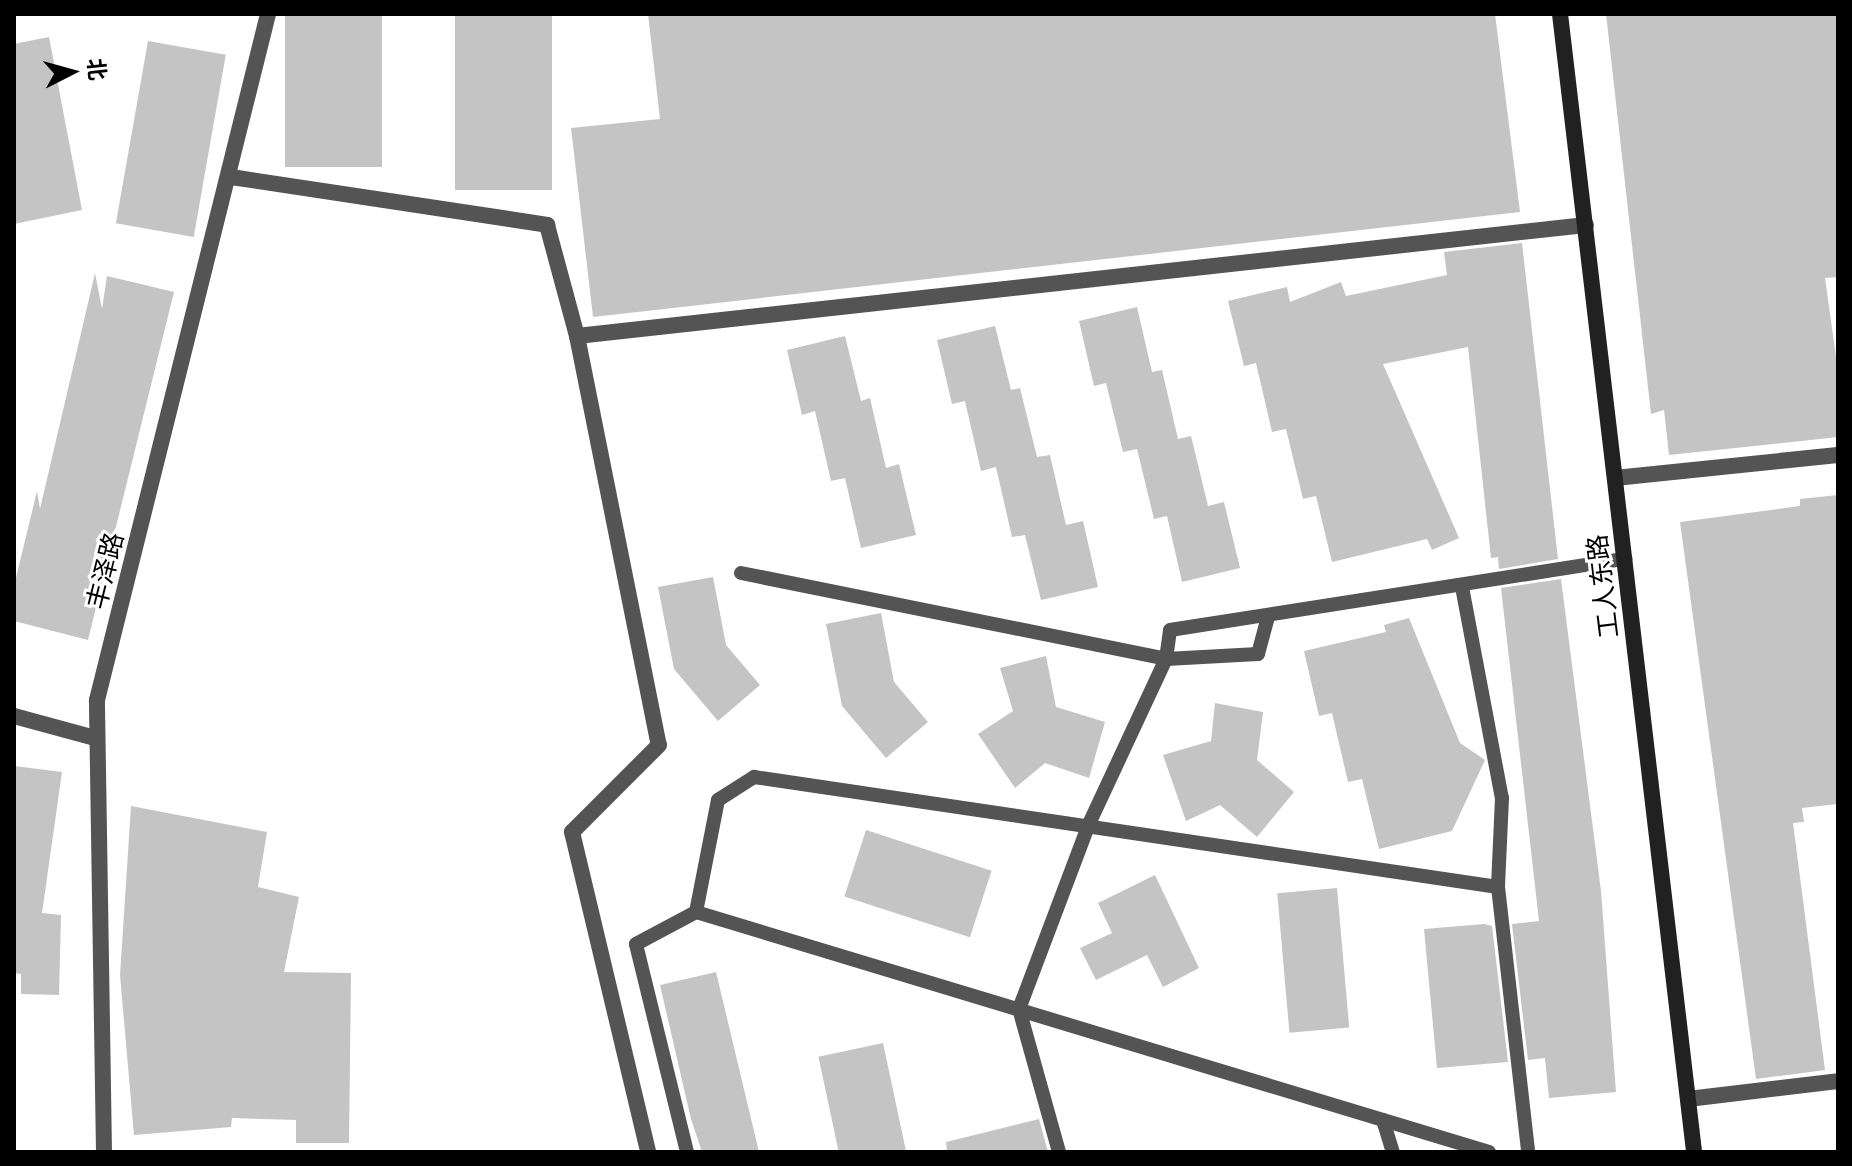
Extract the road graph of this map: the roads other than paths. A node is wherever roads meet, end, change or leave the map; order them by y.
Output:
1 (268, 14) edge
2 (1560, 14) edge
3 (231, 177) junction
4 (1586, 225) junction
5 (577, 336) junction
6 (1838, 455) edge
7 (1615, 478) junction
8 (1625, 559) junction
9 (741, 573) dead end
10 (1462, 587) junction
11 (1268, 616) junction
12 (1166, 659) junction
13 (14, 716) edge
14 (95, 738) junction
15 (1088, 826) junction
16 (1498, 887) junction
17 (696, 912) junction
18 (1019, 1009) junction
19 (1838, 1081) edge
20 (1688, 1099) junction
21 (1383, 1120) junction
22 (104, 1152) edge
23 (648, 1152) edge
24 (687, 1152) edge
25 (1059, 1152) edge
26 (1393, 1152) edge
27 (1489, 1152) edge
28 (1528, 1152) edge
29 (1694, 1152) edge

1 - 3 street, 丰泽路
2 - 4 main road, 工人东路
3 - 5 street
3 - 14 street, 丰泽路
4 - 5 street
4 - 7 main road, 工人东路
5 - 23 street
6 - 7 street
7 - 8 main road, 工人东路
8 - 10 lane
8 - 20 main road, 工人东路
9 - 12 lane
10 - 11 lane
10 - 16 lane
11 - 12 lane
11 - 12 lane
12 - 15 lane
13 - 14 street
14 - 22 street, 丰泽路
15 - 16 lane
15 - 17 lane
15 - 18 lane
16 - 28 lane
17 - 18 lane
17 - 24 lane
18 - 21 lane
18 - 25 lane
19 - 20 street
20 - 29 main road, 工人东路
21 - 26 lane
21 - 27 lane

